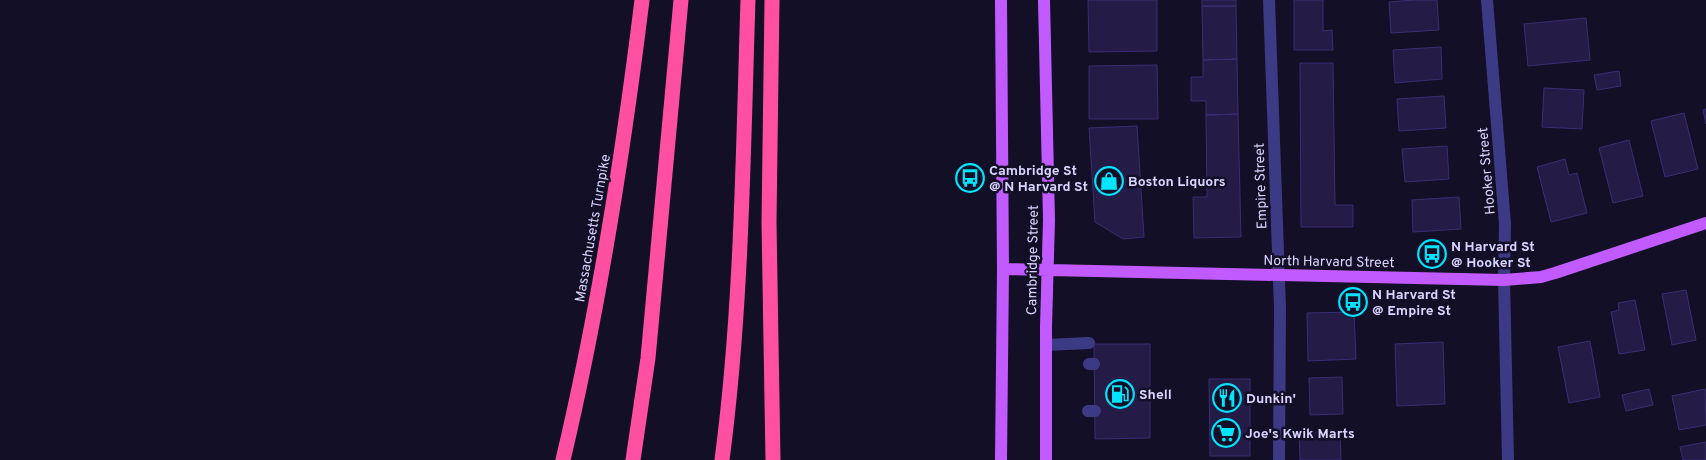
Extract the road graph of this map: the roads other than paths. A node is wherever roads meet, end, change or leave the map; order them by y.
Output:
1 (642, 0) edge
2 (681, 0) edge
3 (748, 0) edge
4 (772, 0) edge
5 (1001, 0) edge
6 (1044, 0) edge
7 (1269, 0) edge
8 (1487, 0) edge
9 (1706, 223) edge
10 (1003, 269) junction
11 (1047, 269) junction
12 (1278, 274) junction
13 (1504, 280) junction
14 (1089, 343) dead end
15 (1046, 345) junction
16 (563, 460) edge
17 (633, 460) edge
18 (722, 460) edge
19 (773, 460) edge
20 (1001, 460) edge
21 (1046, 460) edge
22 (1279, 460) edge
23 (1508, 460) edge

1 - 16 highway, Massachusetts Turnpike
2 - 17 highway
3 - 18 highway
4 - 19 highway
5 - 10 main road, Cambridge Street
6 - 11 main road, Cambridge Street
7 - 12 street, Empire Street
8 - 13 street, Hooker Street
9 - 13 main road, North Harvard Street
10 - 11 main road, North Harvard Street
10 - 20 main road, Cambridge Street
11 - 12 main road, North Harvard Street
11 - 15 main road, Cambridge Street
12 - 13 main road, North Harvard Street
12 - 22 street, Empire Street
13 - 23 street, Hooker Street
14 - 15 street
15 - 21 main road, Cambridge Street

